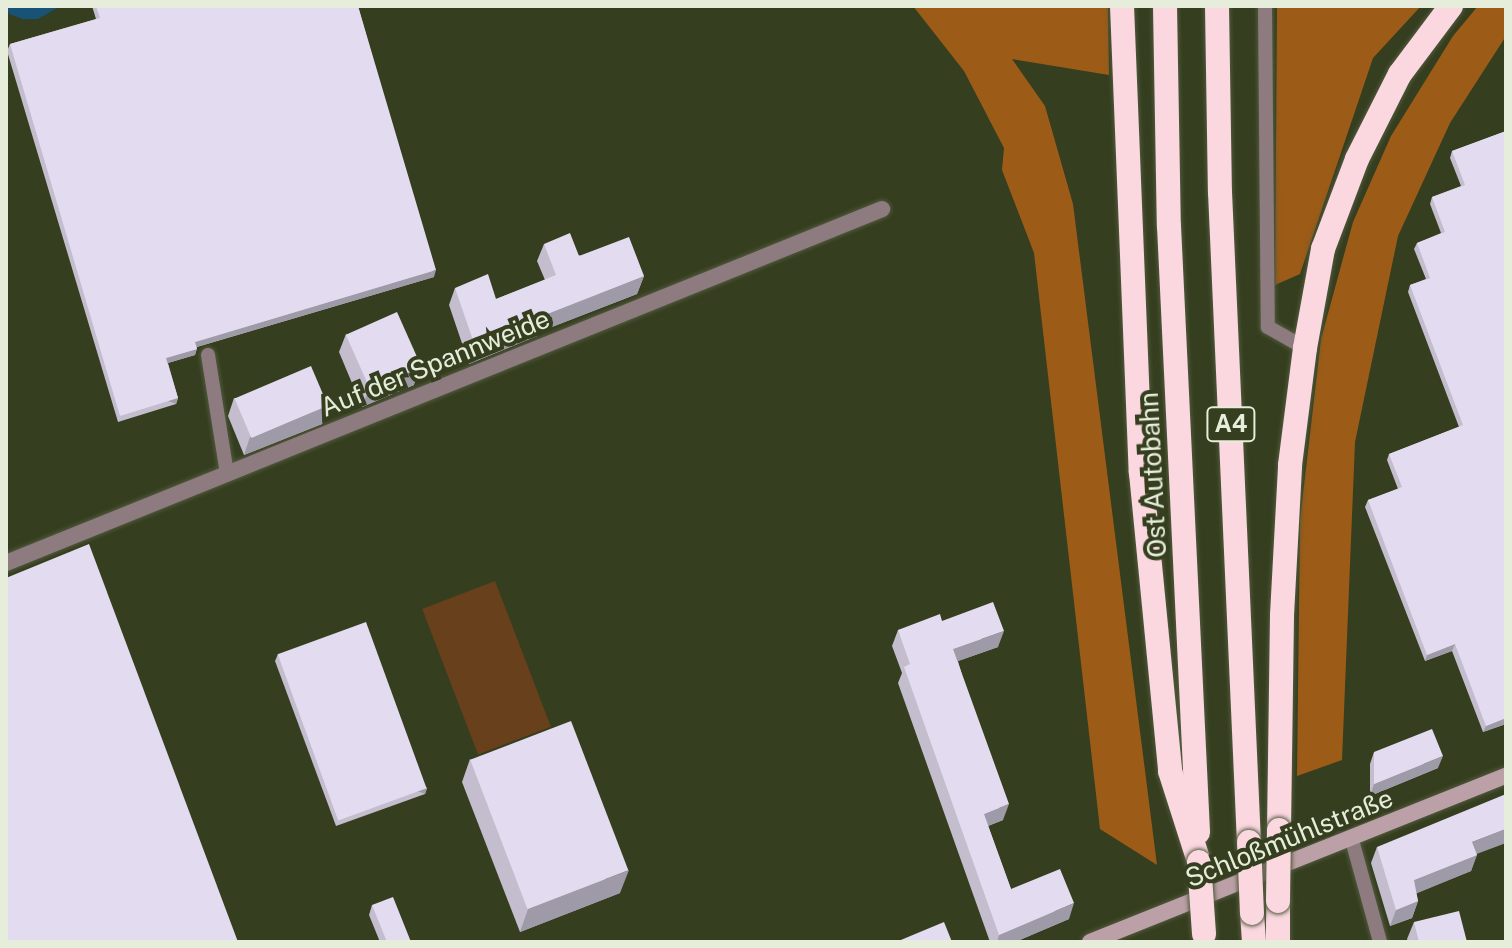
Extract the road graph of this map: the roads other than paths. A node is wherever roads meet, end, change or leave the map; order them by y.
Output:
1 (1122, 6) edge
2 (1165, 6) edge
3 (1217, 6) edge
4 (1265, 6) edge
5 (1451, 6) edge
6 (882, 209) dead end
7 (1305, 348) junction
8 (208, 355) dead end
9 (227, 473) junction
10 (6, 563) edge
11 (1506, 776) edge
12 (1352, 840) junction
13 (1199, 862) junction
14 (1204, 938) edge
15 (1090, 942) edge
16 (1254, 942) edge
17 (1278, 942) edge
18 (1380, 942) edge

1 - 13 highway
2 - 13 highway, Ost Autobahn / A4
3 - 16 highway, A4, bridge
4 - 7 lane
5 - 7 highway
6 - 9 street, Auf der Spannweide
7 - 17 highway, bridge
8 - 9 lane
9 - 10 street, Auf der Spannweide
11 - 12 street, Schloßmühlstraße
12 - 15 street, Schloßmühlstraße
12 - 18 lane
13 - 14 highway, Ost Autobahn / A4, bridge

